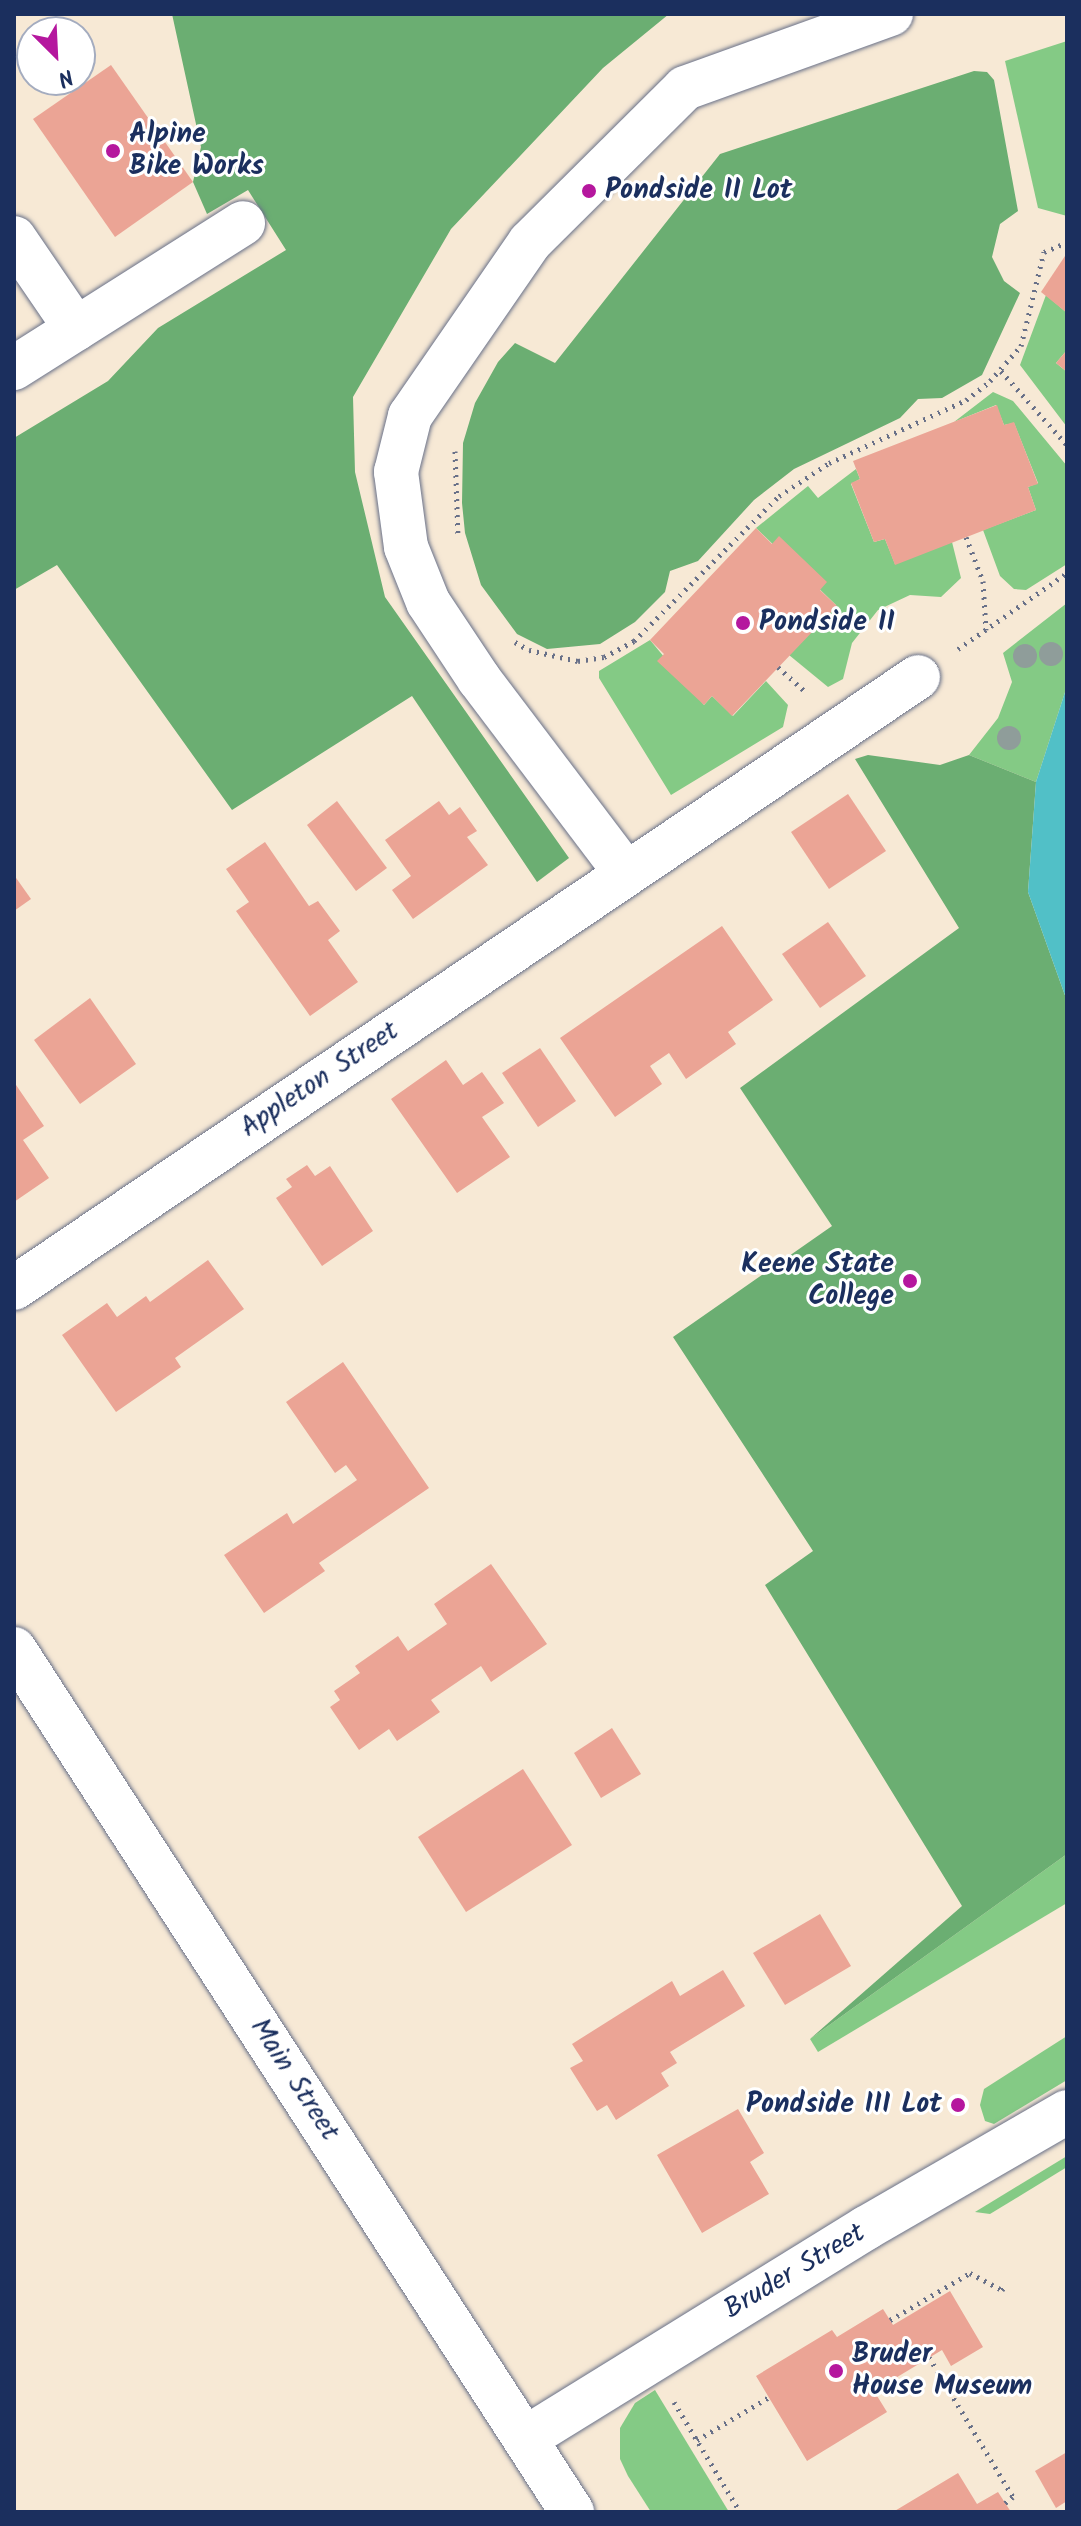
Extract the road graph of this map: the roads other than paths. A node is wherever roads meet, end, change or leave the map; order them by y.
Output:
1 (891, 14) edge
2 (243, 223) dead end
3 (17, 242) edge
4 (76, 329) junction
5 (14, 368) edge
6 (918, 677) road end
7 (625, 872) junction
8 (14, 1288) edge
9 (14, 1649) edge
10 (1067, 2112) edge
11 (526, 2438) junction
12 (572, 2512) edge

1 - 7 street
2 - 4 street
3 - 4 street
4 - 5 street
6 - 7 street, Appleton Street
7 - 8 street, Appleton Street
9 - 11 street, Main Street
10 - 11 street, Bruder Street
11 - 12 street, Main Street

